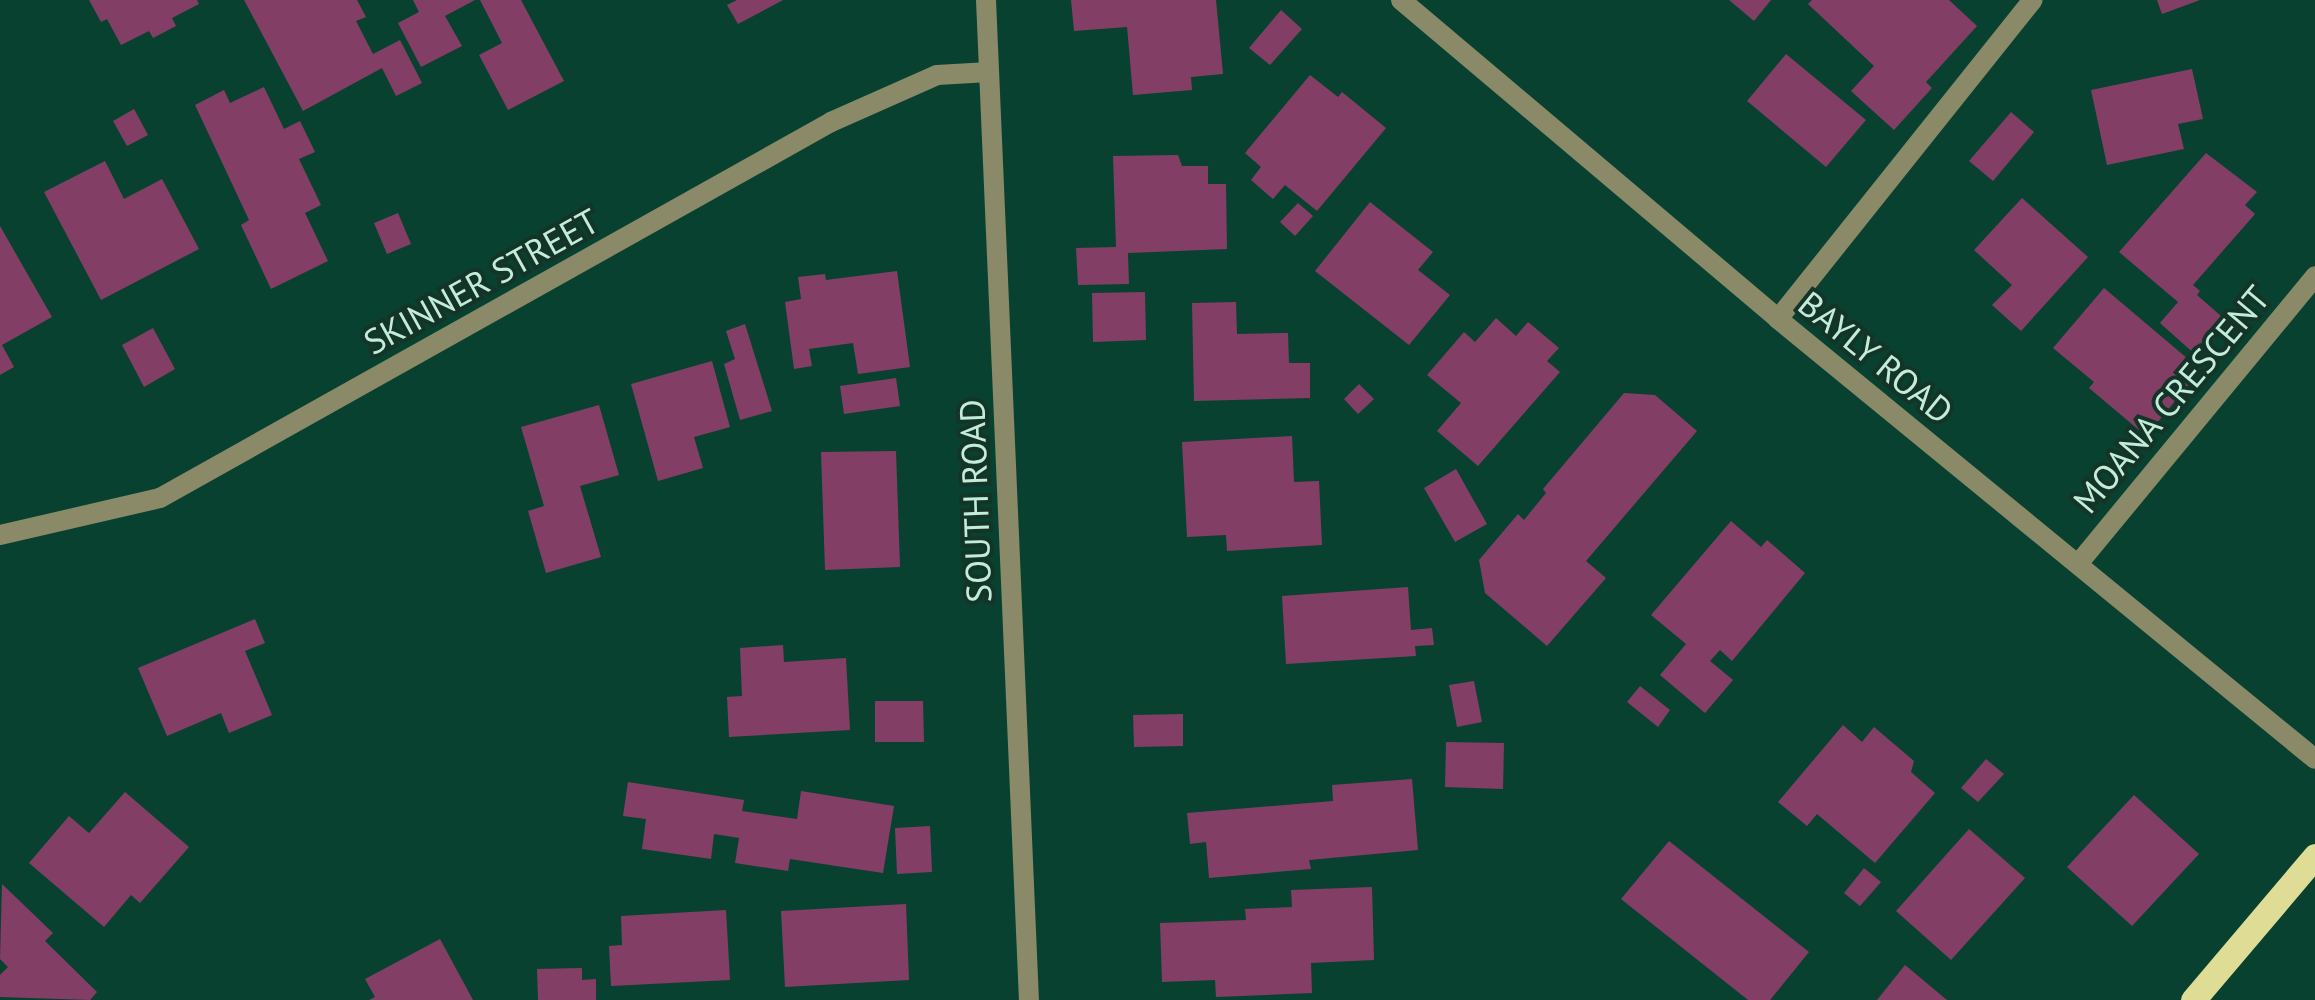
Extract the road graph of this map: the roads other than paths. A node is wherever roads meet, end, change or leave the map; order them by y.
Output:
1 (986, 0) edge
2 (1400, 0) edge
3 (2032, 0) edge
4 (989, 72) junction
5 (2315, 276) edge
6 (1778, 319) junction
7 (0, 536) edge
8 (2078, 564) junction
9 (2315, 759) edge
10 (2315, 856) edge
11 (1029, 1000) edge
12 (2194, 1000) edge

1 - 4 street, SOUTH ROAD
2 - 6 street, BAYLY ROAD
3 - 6 street
4 - 7 street, SKINNER STREET
4 - 11 street, SOUTH ROAD
5 - 8 street, MOANA CRESCENT
6 - 8 street, BAYLY ROAD
8 - 9 street, BAYLY ROAD
10 - 12 main road

